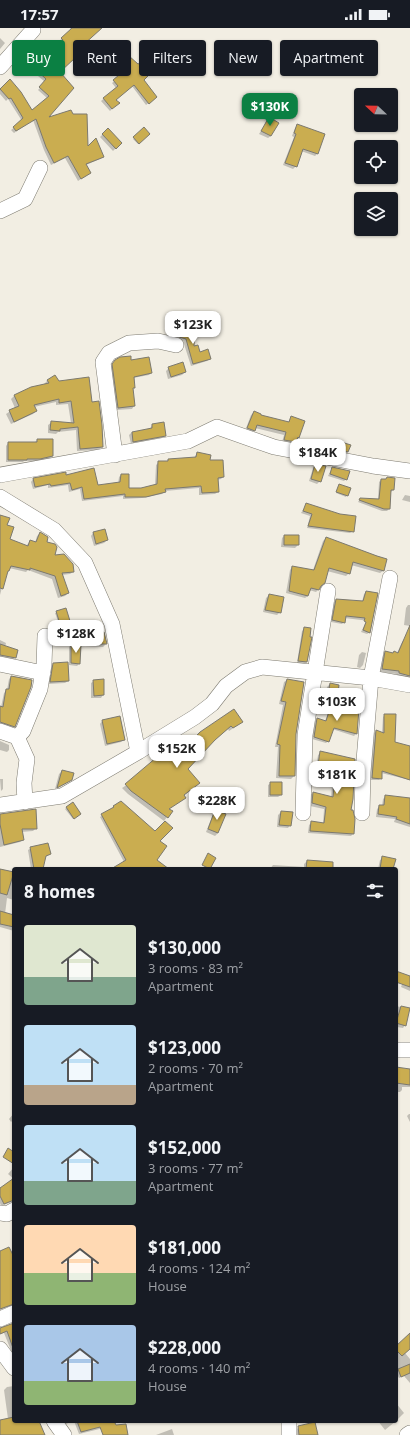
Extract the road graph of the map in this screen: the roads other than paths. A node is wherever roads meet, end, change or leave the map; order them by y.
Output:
1 (33, 30) dead end
2 (0, 67) edge
3 (40, 168) dead end
4 (0, 211) edge
5 (176, 345) dead end
6 (115, 455) junction
7 (410, 471) edge
8 (0, 475) edge
9 (0, 497) edge
10 (390, 578) dead end
11 (328, 591) dead end
12 (45, 636) dead end
13 (0, 664) edge
14 (315, 672) junction
15 (43, 673) junction
16 (371, 678) junction
17 (410, 685) edge
18 (0, 731) edge
19 (17, 737) junction
20 (138, 752) junction
21 (25, 802) junction
22 (0, 805) edge
23 (303, 813) dead end
24 (362, 813) dead end
25 (398, 1050) edge
26 (410, 1050) edge
27 (12, 1211) edge
28 (0, 1213) edge
29 (12, 1314) edge
30 (0, 1319) edge
31 (0, 1349) edge
32 (12, 1365) edge
33 (55, 1423) edge
34 (289, 1423) edge
35 (410, 1433) edge
36 (64, 1435) edge
37 (289, 1435) edge
38 (407, 1435) edge

1 - 2 street
3 - 4 street
5 - 6 street
6 - 7 street
6 - 8 street
9 - 20 street
10 - 16 street
11 - 14 street
12 - 15 street
13 - 15 street
14 - 16 street
14 - 20 street
14 - 23 street
15 - 19 street
16 - 17 street
16 - 24 street
18 - 19 street
19 - 21 street
20 - 21 street
21 - 22 street
25 - 26 street
27 - 28 street
29 - 30 street
31 - 32 street
33 - 36 street
34 - 37 street
35 - 38 street

